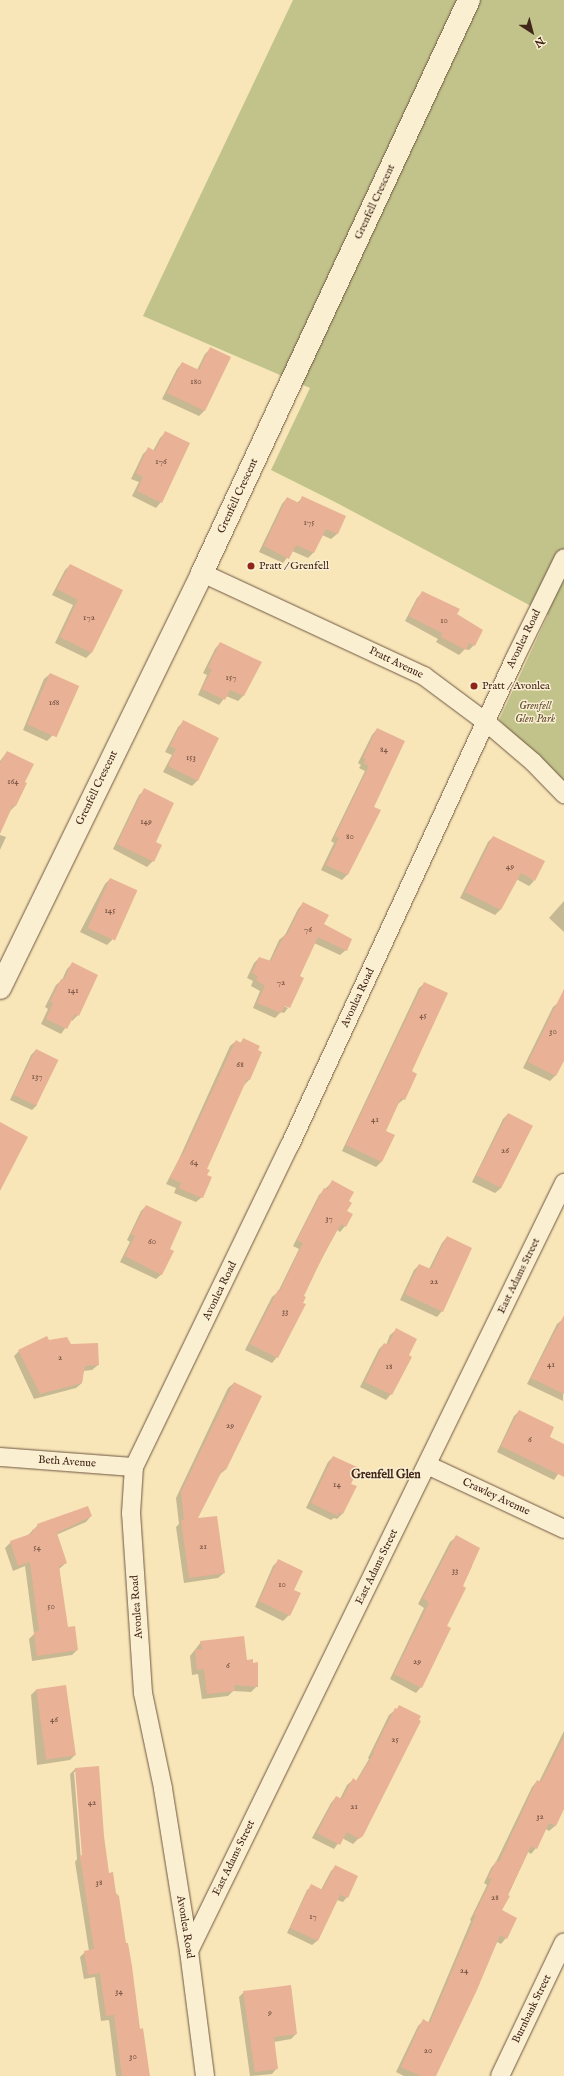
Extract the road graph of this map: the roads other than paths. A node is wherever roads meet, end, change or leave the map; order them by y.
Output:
1 (469, 0) edge
2 (564, 558) edge
3 (202, 573) junction
4 (486, 722) junction
5 (564, 794) edge
6 (0, 988) edge
7 (564, 1183) edge
8 (0, 1457) edge
9 (427, 1465) junction
10 (134, 1467) junction
11 (564, 1529) edge
12 (564, 1942) edge
13 (188, 1951) junction
14 (205, 2076) edge
15 (500, 2076) edge

1 - 3 street, Grenfell Crescent
2 - 4 street, Avonlea Road
3 - 4 street, Pratt Avenue
3 - 6 street, Grenfell Crescent
4 - 5 street, Pratt Avenue
4 - 10 street, Avonlea Road
7 - 9 street, East Adams Street
8 - 10 street, Beth Avenue
9 - 11 street, Crawley Avenue
9 - 13 street, East Adams Street
10 - 13 street, Avonlea Road
12 - 15 street, Burnbank Street
13 - 14 street, Avonlea Road

